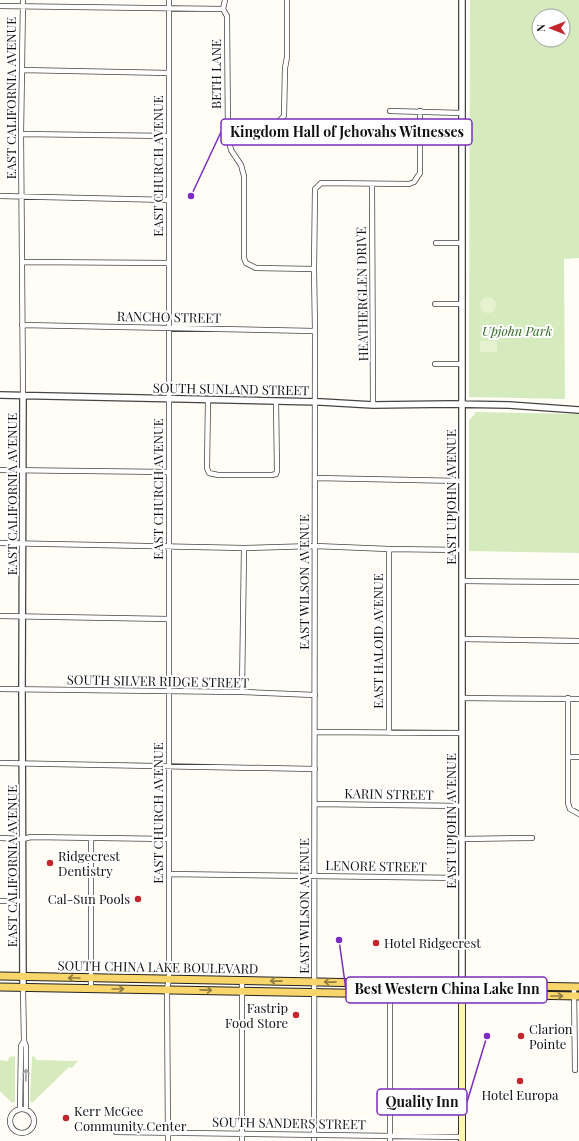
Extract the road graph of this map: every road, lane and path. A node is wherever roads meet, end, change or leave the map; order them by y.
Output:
1 (23, 0) edge
2 (169, 0) edge
3 (225, 0) edge
4 (286, 0) edge
5 (462, 0) edge
6 (0, 6) edge
7 (23, 6) junction
8 (169, 9) junction
9 (223, 9) junction
10 (22, 70) junction
11 (169, 73) junction
12 (390, 111) dead end
13 (420, 112) junction
14 (462, 113) junction
15 (227, 122) junction
16 (21, 134) junction
17 (169, 136) junction
18 (372, 184) junction
19 (0, 196) edge
20 (22, 197) junction
21 (169, 200) junction
22 (436, 243) dead end
23 (462, 243) junction
24 (23, 262) junction
25 (169, 263) junction
26 (314, 269) junction
27 (435, 304) dead end
28 (462, 304) junction
29 (22, 325) junction
30 (169, 327) junction
31 (316, 331) junction
32 (436, 364) dead end
33 (462, 364) junction
34 (0, 395) edge
35 (22, 395) junction
36 (169, 398) junction
37 (208, 400) junction
38 (276, 401) junction
39 (315, 402) junction
40 (462, 404) junction
41 (373, 405) junction
42 (579, 410) edge
43 (0, 470) edge
44 (23, 470) junction
45 (169, 472) junction
46 (316, 478) junction
47 (461, 481) junction
48 (0, 543) edge
49 (23, 544) junction
50 (169, 546) junction
51 (315, 546) junction
52 (244, 548) junction
53 (389, 549) junction
54 (462, 550) junction
55 (463, 580) junction
56 (579, 582) edge
57 (0, 616) edge
58 (23, 616) junction
59 (168, 619) junction
60 (462, 639) junction
61 (579, 641) edge
62 (0, 690) edge
63 (22, 690) junction
64 (169, 692) junction
65 (242, 692) junction
66 (316, 695) junction
67 (462, 698) junction
68 (568, 698) junction
69 (579, 699) edge
70 (316, 732) junction
71 (389, 733) junction
72 (462, 733) junction
73 (568, 757) junction
74 (579, 757) edge
75 (0, 763) edge
76 (22, 764) junction
77 (169, 766) junction
78 (315, 769) junction
79 (316, 804) junction
80 (462, 806) junction
81 (579, 814) edge
82 (0, 838) edge
83 (92, 838) junction
84 (462, 838) junction
85 (532, 838) dead end
86 (23, 839) junction
87 (169, 839) junction
88 (168, 874) junction
89 (315, 875) junction
90 (462, 878) junction
91 (0, 901) edge
92 (23, 901) junction
93 (0, 976) edge
94 (23, 977) junction
95 (91, 978) junction
96 (169, 979) junction
97 (242, 980) junction
98 (315, 982) junction
99 (390, 983) junction
100 (462, 984) junction
101 (0, 987) edge
102 (576, 987) edge
103 (23, 988) junction
104 (91, 989) junction
105 (167, 989) junction
106 (242, 991) junction
107 (315, 993) junction
108 (390, 994) junction
109 (462, 994) junction
110 (576, 996) edge
111 (24, 1041) junction
112 (575, 1070) dead end
113 (20, 1109) junction
114 (26, 1109) junction
115 (116, 1132) dead end
116 (168, 1133) junction
117 (242, 1134) junction
118 (314, 1135) junction
119 (390, 1135) junction
120 (462, 1139) edge
121 (168, 1141) edge
122 (242, 1141) edge
123 (314, 1141) edge
124 (390, 1141) edge

1 - 7 street, EAST CALIFORNIA AVENUE
2 - 8 street, EAST CHURCH AVENUE
3 - 9 street, BETH LANE
4 - 15 street
5 - 14 street, EAST UPJOHN AVENUE
6 - 7 street
7 - 8 street
7 - 10 street, EAST CALIFORNIA AVENUE
8 - 9 street
8 - 11 street, EAST CHURCH AVENUE
9 - 15 street, BETH LANE
10 - 11 street
10 - 16 street, EAST CALIFORNIA AVENUE
11 - 17 street, EAST CHURCH AVENUE
12 - 13 street
13 - 14 street
13 - 18 street
14 - 23 street, EAST UPJOHN AVENUE
15 - 26 street, BETH LANE
16 - 17 street
16 - 20 street, EAST CALIFORNIA AVENUE
17 - 21 street, EAST CHURCH AVENUE
18 - 26 street, EAST WILSON AVENUE
18 - 41 street, HEATHERGLEN DRIVE
19 - 20 street
20 - 21 street
20 - 24 street, EAST CALIFORNIA AVENUE
21 - 25 street, EAST CHURCH AVENUE
22 - 23 street
23 - 28 street, EAST UPJOHN AVENUE
24 - 25 street
24 - 29 street, EAST CALIFORNIA AVENUE
25 - 30 street, EAST CHURCH AVENUE
26 - 31 street, EAST WILSON AVENUE
27 - 28 street
28 - 33 street, EAST UPJOHN AVENUE
29 - 30 street, RANCHO STREET
29 - 35 street, EAST CALIFORNIA AVENUE
30 - 31 street, RANCHO STREET
30 - 36 street, EAST CHURCH AVENUE
31 - 39 street, EAST WILSON AVENUE
32 - 33 street
33 - 40 street, EAST UPJOHN AVENUE
34 - 35 street, SOUTH SUNLAND STREET
35 - 36 street, SOUTH SUNLAND STREET
35 - 44 street, EAST CALIFORNIA AVENUE
36 - 37 street, SOUTH SUNLAND STREET
36 - 45 street, EAST CHURCH AVENUE
37 - 38 street, SOUTH SUNLAND STREET
37 - 38 street
38 - 39 street, SOUTH SUNLAND STREET
39 - 41 street, SOUTH SUNLAND STREET
39 - 46 street, EAST WILSON AVENUE
40 - 41 street, SOUTH SUNLAND STREET
40 - 42 street, SOUTH SUNLAND STREET
40 - 47 street, EAST UPJOHN AVENUE
43 - 44 street
44 - 45 street
44 - 49 street, EAST CALIFORNIA AVENUE
45 - 50 street, EAST CHURCH AVENUE
46 - 47 street
46 - 51 street, EAST WILSON AVENUE
47 - 54 street, EAST UPJOHN AVENUE
48 - 49 street
49 - 50 street
49 - 58 street, EAST CALIFORNIA AVENUE
50 - 52 street
50 - 59 street, EAST CHURCH AVENUE
51 - 52 street
51 - 53 street
51 - 66 street, EAST WILSON AVENUE
52 - 65 street
53 - 54 street
53 - 71 street, EAST HALOID AVENUE
54 - 55 street, EAST UPJOHN AVENUE
55 - 56 street
55 - 60 street, EAST UPJOHN AVENUE
57 - 58 street
58 - 59 street
58 - 63 street, EAST CALIFORNIA AVENUE
59 - 64 street, EAST CHURCH AVENUE
60 - 61 street
60 - 67 street, EAST UPJOHN AVENUE
62 - 63 street, SOUTH SILVER RIDGE STREET
63 - 64 street, SOUTH SILVER RIDGE STREET
63 - 76 street, EAST CALIFORNIA AVENUE
64 - 65 street, SOUTH SILVER RIDGE STREET
64 - 77 street, EAST CHURCH AVENUE
65 - 66 street, SOUTH SILVER RIDGE STREET
66 - 70 street, EAST WILSON AVENUE
67 - 68 street
67 - 72 street, EAST UPJOHN AVENUE
68 - 69 street
68 - 73 street
70 - 71 street
70 - 78 street, EAST WILSON AVENUE
71 - 72 street
72 - 80 street, EAST UPJOHN AVENUE
73 - 74 street
73 - 81 street
75 - 76 street
76 - 77 street
76 - 86 street, EAST CALIFORNIA AVENUE
77 - 78 street
77 - 87 street, EAST CHURCH AVENUE
78 - 79 street, EAST WILSON AVENUE
79 - 80 street, KARIN STREET
79 - 89 street, EAST WILSON AVENUE
80 - 84 street, EAST UPJOHN AVENUE
82 - 86 street
83 - 86 street
83 - 87 street
83 - 95 street
84 - 85 street
84 - 90 street, EAST UPJOHN AVENUE
86 - 92 street, EAST CALIFORNIA AVENUE
87 - 88 street, EAST CHURCH AVENUE
88 - 89 street, LENORE STREET
88 - 96 street, EAST CHURCH AVENUE
89 - 90 street, LENORE STREET
89 - 98 street, EAST WILSON AVENUE
90 - 100 street, EAST UPJOHN AVENUE
91 - 92 street
92 - 94 street, EAST CALIFORNIA AVENUE
93 - 94 main road, SOUTH CHINA LAKE BOULEVARD
95 -> 94 main road, SOUTH CHINA LAKE BOULEVARD
94 - 103 street, EAST CALIFORNIA AVENUE
95 - 96 main road, SOUTH CHINA LAKE BOULEVARD
95 - 104 street
96 - 97 main road, SOUTH CHINA LAKE BOULEVARD
96 - 105 street, EAST CHURCH AVENUE
98 -> 97 main road, SOUTH CHINA LAKE BOULEVARD
97 - 106 street
99 -> 98 main road, SOUTH CHINA LAKE BOULEVARD
98 - 107 street
99 - 100 main road, SOUTH CHINA LAKE BOULEVARD
99 - 108 street
100 - 102 main road, SOUTH CHINA LAKE BOULEVARD
100 - 109 street, EAST UPJOHN AVENUE
101 - 103 main road, SOUTH CHINA LAKE BOULEVARD
102 - 110 street
103 - 104 main road, SOUTH CHINA LAKE BOULEVARD
103 - 111 street
104 -> 105 main road, SOUTH CHINA LAKE BOULEVARD
105 -> 106 main road, SOUTH CHINA LAKE BOULEVARD
105 - 116 street, EAST CHURCH AVENUE
106 - 107 main road, SOUTH CHINA LAKE BOULEVARD
106 - 117 street
107 - 108 main road, SOUTH CHINA LAKE BOULEVARD
107 - 118 street
108 - 109 main road, SOUTH CHINA LAKE BOULEVARD
108 - 119 street
109 -> 110 main road, SOUTH CHINA LAKE BOULEVARD
109 - 120 main road
110 - 112 street
111 - 113 street
114 -> 111 street
113 - 114 street
113 - 114 street
115 - 116 street, SOUTH SANDERS STREET
116 - 117 street, SOUTH SANDERS STREET
116 - 121 street, EAST CHURCH AVENUE
117 - 118 street, SOUTH SANDERS STREET
117 - 122 street
118 - 119 street, SOUTH SANDERS STREET
118 - 123 street
119 - 120 street, SOUTH SANDERS STREET
119 - 124 street

